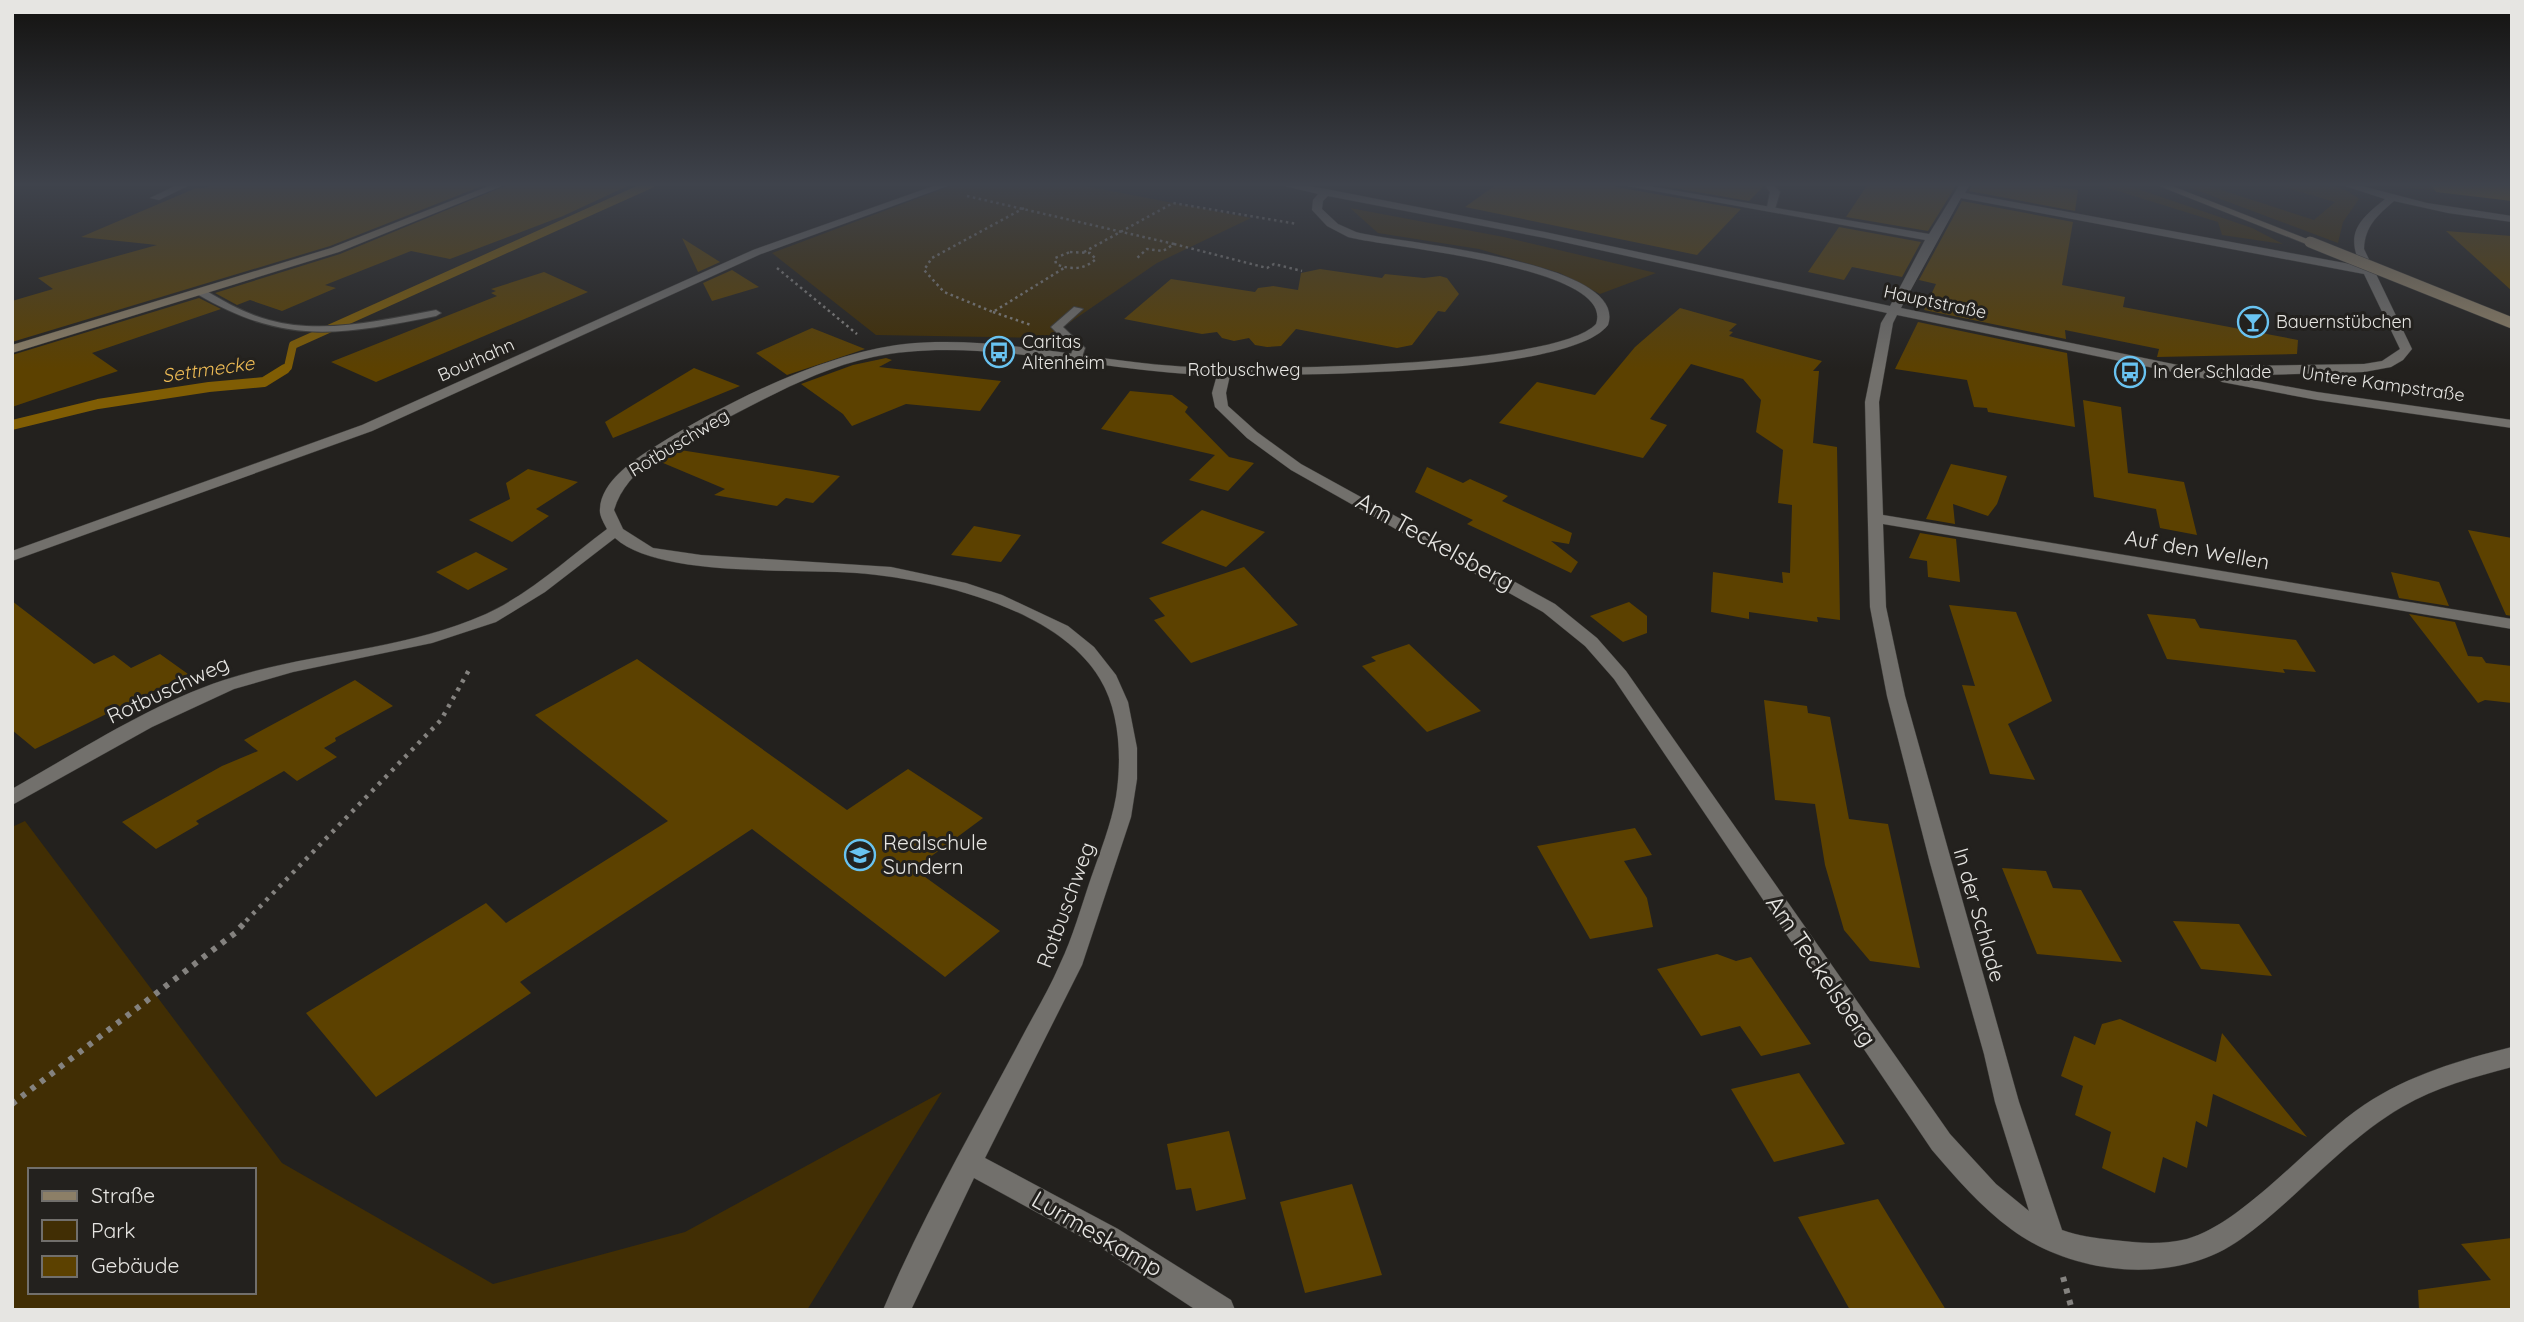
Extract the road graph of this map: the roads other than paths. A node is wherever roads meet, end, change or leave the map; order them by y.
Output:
1 (346, 246) edge
2 (774, 246) edge
3 (1412, 246) edge
4 (1594, 246) edge
5 (1928, 246) edge
6 (2245, 246) edge
7 (2318, 246) edge
8 (2358, 246) edge
9 (2367, 271) junction
10 (201, 292) junction
11 (1078, 309) dead end
12 (1894, 311) junction
13 (436, 313) dead end
14 (2512, 323) edge
15 (12, 349) edge
16 (1075, 360) junction
17 (1225, 370) junction
18 (2207, 375) junction
19 (2508, 422) edge
20 (1875, 518) junction
21 (615, 530) junction
22 (12, 556) edge
23 (2512, 624) edge
24 (12, 798) edge
25 (2512, 1056) edge
26 (970, 1163) junction
27 (2052, 1238) junction
28 (897, 1310) edge
29 (1221, 1310) edge

1 - 10 street
2 - 22 street, Bourhahn
3 - 17 street, Rotbuschweg
4 - 12 street, Hauptstraße
5 - 12 street, In der Schlade
6 - 9 street
7 - 14 street, bridge
8 - 9 street, Hauptstraße
9 - 18 street, Hauptstraße
10 - 13 lane
10 - 15 street
11 - 16 lane
12 - 18 street, Hauptstraße
12 - 20 street, In der Schlade
16 - 17 street, Rotbuschweg
16 - 21 street, Rotbuschweg
17 - 27 street, Am Teckelsberg
18 - 19 street, Untere Kampstraße
20 - 23 street, Auf den Wellen
20 - 27 street, In der Schlade
21 - 24 street, Rotbuschweg
21 - 26 street, Rotbuschweg
25 - 27 street, Am Teckelsberg
26 - 28 street, Rotbuschweg
26 - 29 street, Lurmeskamp

